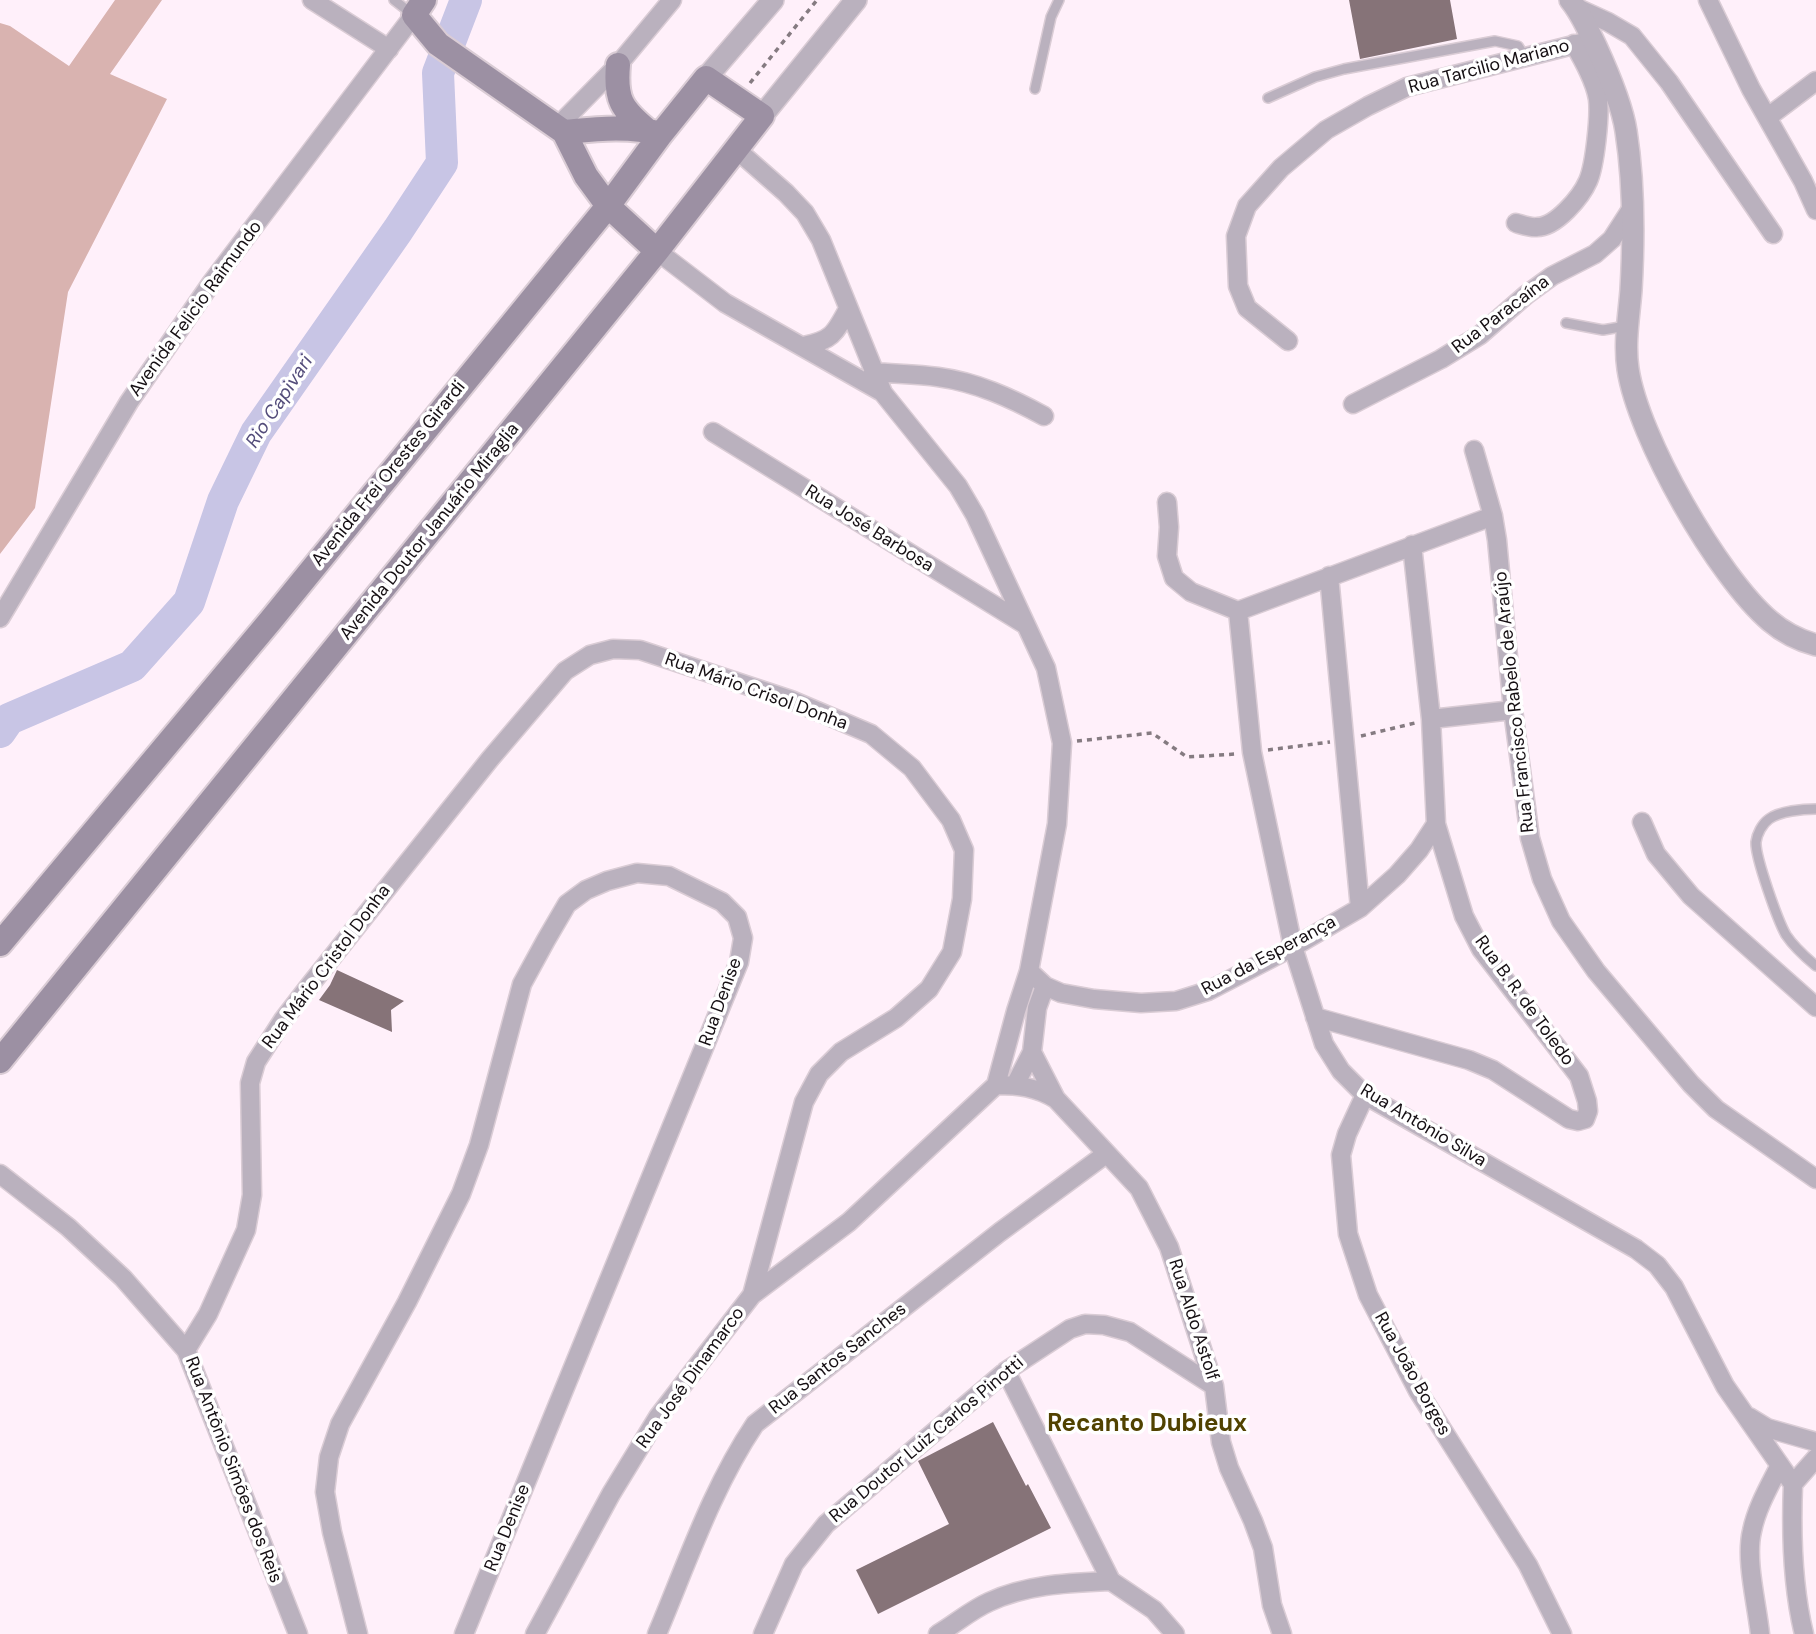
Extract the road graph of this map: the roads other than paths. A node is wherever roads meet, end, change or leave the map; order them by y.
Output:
1 (312, 0) edge
2 (672, 0) edge
3 (773, 0) edge
4 (856, 0) edge
5 (1059, 0) edge
6 (1708, 0) edge
7 (404, 3) edge
8 (1573, 4) edge
9 (1584, 42) junction
10 (388, 49) junction
11 (1525, 57) junction
12 (618, 65) junction
13 (706, 78) junction
14 (1816, 81) edge
15 (1035, 89) dead end
16 (1268, 98) dead end
17 (762, 116) junction
18 (1768, 117) junction
19 (561, 129) junction
20 (654, 132) junction
21 (737, 150) junction
22 (608, 205) junction
23 (1632, 208) junction
24 (1816, 210) edge
25 (1516, 223) dead end
26 (1773, 234) dead end
27 (657, 251) junction
28 (848, 309) junction
29 (1566, 323) dead end
30 (1627, 326) junction
31 (1288, 341) dead end
32 (803, 346) junction
33 (873, 372) junction
34 (883, 393) junction
35 (1353, 404) dead end
36 (1044, 416) dead end
37 (713, 432) dead end
38 (1474, 450) dead end
39 (1167, 502) dead end
40 (1493, 516) junction
41 (1412, 545) junction
42 (1329, 576) junction
43 (1238, 611) junction
44 (0, 618) edge
45 (1026, 625) junction
46 (1816, 645) edge
47 (565, 671) joint
48 (1513, 710) junction
49 (1431, 719) junction
50 (1816, 809) edge
51 (1642, 822) dead end
52 (1436, 824) junction
53 (1360, 908) junction
54 (0, 944) edge
55 (1293, 947) junction
56 (1816, 966) edge
57 (1029, 971) junction
58 (1045, 986) junction
59 (1816, 1007) edge
60 (1315, 1017) junction
61 (1032, 1052) junction
62 (0, 1061) edge
63 (996, 1085) junction
64 (1016, 1085) junction
65 (1365, 1095) junction
66 (1056, 1099) junction
67 (1106, 1154) junction
68 (0, 1174) edge
69 (1816, 1179) edge
70 (752, 1295) junction
71 (186, 1350) junction
72 (1006, 1371) junction
73 (1214, 1386) junction
74 (1746, 1415) junction
75 (1816, 1442) edge
76 (1816, 1458) edge
77 (1780, 1465) junction
78 (1793, 1483) junction
79 (1111, 1581) junction
80 (298, 1634) edge
81 (358, 1634) edge
82 (464, 1634) edge
83 (535, 1634) edge
84 (657, 1634) edge
85 (763, 1634) edge
86 (938, 1634) edge
87 (1175, 1634) edge
88 (1282, 1634) edge
89 (1562, 1634) edge
90 (1760, 1634) edge
91 (1804, 1634) edge

1 - 10 street
2 - 12 street
3 - 13 street, Avenida Frei Orestes Girardi
4 - 17 street, Avenida Doutor Januário Miraglia
5 - 15 lane
6 - 18 street
7 - 10 street, Avenida Felicio Raimundo
7 - 19 main road
8 - 9 street
8 - 26 street
9 - 11 street, Rua Tarcilio Mariano
9 - 23 street
9 - 25 street
10 - 44 street, Avenida Felicio Raimundo
11 - 16 lane
11 - 31 street, Rua Tarcilio Mariano
12 - 19 street
12 - 20 main road
13 - 17 main road
13 - 20 main road, Avenida Frei Orestes Girardi
14 - 18 street
17 - 21 main road, Avenida Doutor Januário Miraglia
18 - 24 street
19 - 20 main road
19 - 22 main road
20 - 22 main road, Avenida Frei Orestes Girardi
21 - 27 main road, Avenida Doutor Januário Miraglia
21 - 28 street
22 - 27 main road
22 - 54 main road, Avenida Frei Orestes Girardi
23 - 30 street
23 - 35 street, Rua Paracaína
27 - 32 street
27 - 62 main road, Avenida Doutor Januário Miraglia
28 - 32 street
28 - 33 street
29 - 30 lane
30 - 46 street
32 - 34 street
33 - 34 street
33 - 36 street
34 - 45 street
37 - 45 street, Rua José Barbosa
38 - 40 street, Rua Francisco Rabelo de Araújo
39 - 43 street
40 - 41 street
40 - 48 street, Rua Francisco Rabelo de Araújo
41 - 42 street
41 - 49 street, Rua B. R. de Toledo
42 - 43 street
42 - 53 street
43 - 55 street, Rua Antônio Silva
45 - 57 street
47 - 70 street, Rua Mário Crisol Donha
47 - 71 street, Rua Mário Cristol Donha
48 - 49 street
48 - 69 street, Rua Francisco Rabelo de Araújo
49 - 52 street, Rua B. R. de Toledo
50 - 56 lane
51 - 59 street
52 - 53 street, Rua da Esperança
52 - 60 street, Rua B. R. de Toledo
53 - 55 street, Rua da Esperança
55 - 58 street, Rua da Esperança
55 - 60 street, Rua Antônio Silva
57 - 58 street, Rua da Esperança
57 - 63 street
58 - 61 street
60 - 65 street, Rua Antônio Silva
61 - 64 street
61 - 66 street
63 - 64 street, Rua Aldo Astolf
63 - 70 street, Rua José Dinamarco
64 - 66 street, Rua Aldo Astolf
65 - 74 street, Rua Antônio Silva
65 - 89 street, Rua João Borges
66 - 67 street, Rua Aldo Astolf
67 - 73 street, Rua Aldo Astolf
67 - 84 street, Rua Santos Sanches
68 - 71 street, Rua Antônio Simões dos Reis
70 - 83 street, Rua José Dinamarco
71 - 80 street, Rua Antônio Simões dos Reis
72 - 73 street, Rua Doutor Luiz Carlos Pinotti
72 - 79 street
72 - 85 street, Rua Doutor Luiz Carlos Pinotti
73 - 88 street, Rua Aldo Astolf
74 - 75 street, Rua Antônio Silva
74 - 77 street, Rua Antônio Silva
76 - 78 street
77 - 78 street, Rua Antônio Silva
77 - 90 street
78 - 91 street
79 - 86 street
79 - 87 street
81 - 82 street, Rua Denise

